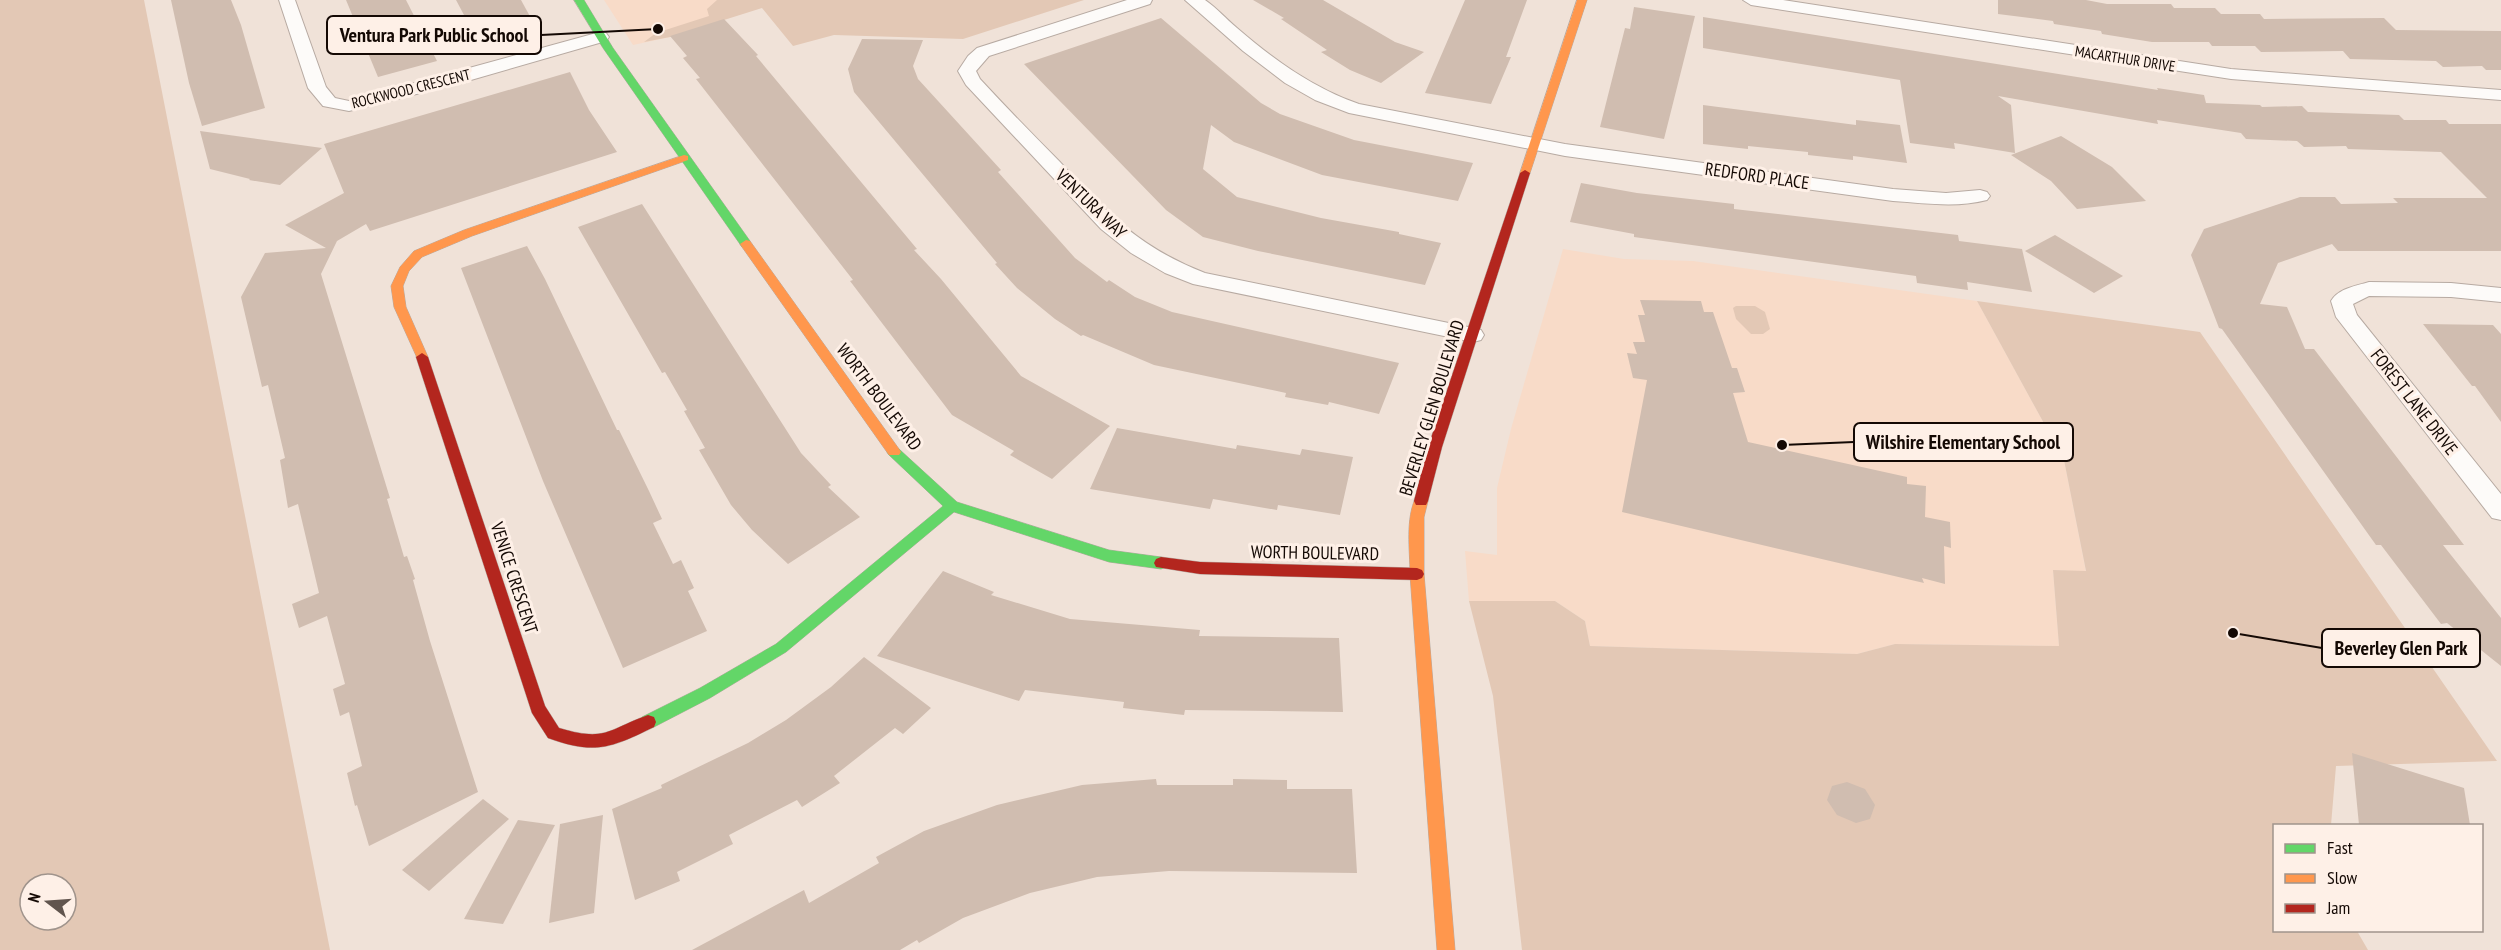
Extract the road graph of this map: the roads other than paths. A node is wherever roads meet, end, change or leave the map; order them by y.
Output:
1 (287, 0) edge
2 (579, 0) edge
3 (1144, 0) edge
4 (1193, 0) edge
5 (1582, 0) edge
6 (1751, 0) edge
7 (600, 37) junction
8 (2501, 95) edge
9 (1534, 144) junction
10 (684, 158) junction
11 (1980, 196) dead end
12 (2501, 295) edge
13 (1473, 335) junction
14 (952, 506) junction
15 (2501, 511) edge
16 (1417, 574) junction
17 (1446, 950) edge

1 - 7 street, ROCKWOOD CRESCENT
2 - 7 street, WORTH BOULEVARD
3 - 13 street, VENTURA WAY
4 - 9 street
5 - 9 street, BEVERLEY GLEN BOULEVARD
6 - 8 street, MACARTHUR DRIVE
7 - 10 street, WORTH BOULEVARD
9 - 11 street, REDFORD PLACE
9 - 13 street, BEVERLEY GLEN BOULEVARD
10 - 14 street, WORTH BOULEVARD
10 - 14 street, VENICE CRESCENT
12 - 15 street, FOREST LANE DRIVE
13 - 16 street, BEVERLEY GLEN BOULEVARD
14 - 16 street, WORTH BOULEVARD
16 - 17 street, BEVERLEY GLEN BOULEVARD

